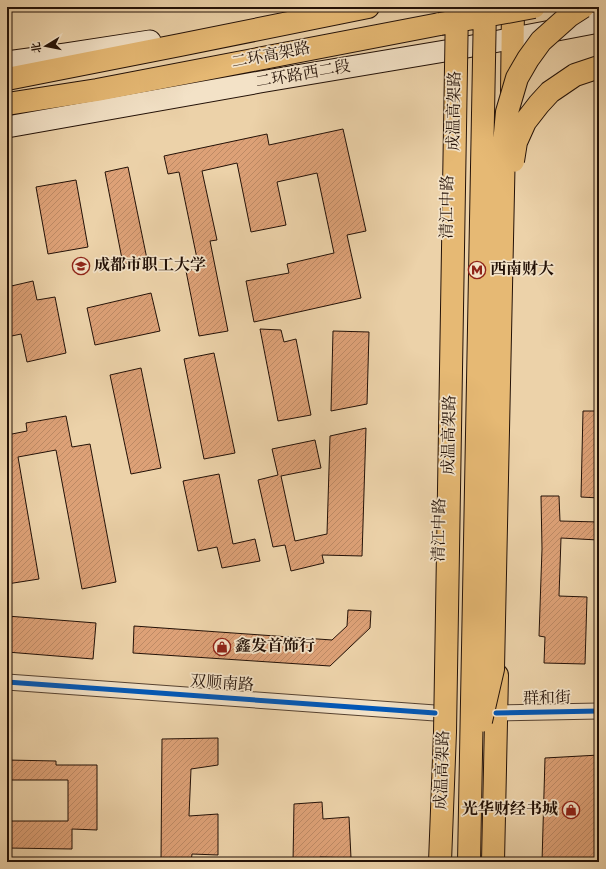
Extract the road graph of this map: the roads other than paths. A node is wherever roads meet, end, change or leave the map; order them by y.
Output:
1 (330, 7) edge
2 (368, 7) edge
3 (451, 7) edge
4 (457, 7) edge
5 (485, 7) edge
6 (513, 7) edge
7 (534, 7) edge
8 (583, 7) edge
9 (599, 22) edge
10 (513, 37) junction
11 (452, 50) junction
12 (7, 62) edge
13 (599, 67) edge
14 (7, 79) edge
15 (7, 104) edge
16 (7, 127) edge
17 (503, 215) junction
18 (7, 682) edge
19 (599, 711) edge
20 (435, 713) junction
21 (496, 714) junction
22 (471, 767) junction
23 (431, 862) edge
24 (440, 862) edge
25 (469, 862) edge
26 (493, 862) edge

1 - 12 main road
2 - 14 main road, 二环高架路
3 - 11 main road, 清江中路
4 - 24 main road, 成温高架路, bridge
5 - 22 main road, 成温高架路, bridge
6 - 10 main road
7 - 15 main road, 二环高架路, bridge
8 - 17 main road, bridge
9 - 10 main road, 二环路西二段
10 - 11 main road, 二环路西二段
10 - 21 main road
11 - 16 main road, 二环路西二段
11 - 20 main road, 清江中路
13 - 17 main road, bridge
17 - 22 main road, bridge
18 - 20 street, 双顺南路
19 - 21 street, 群和街
20 - 23 main road, 清江中路
21 - 26 main road
22 - 25 main road, 成温高架路, bridge

